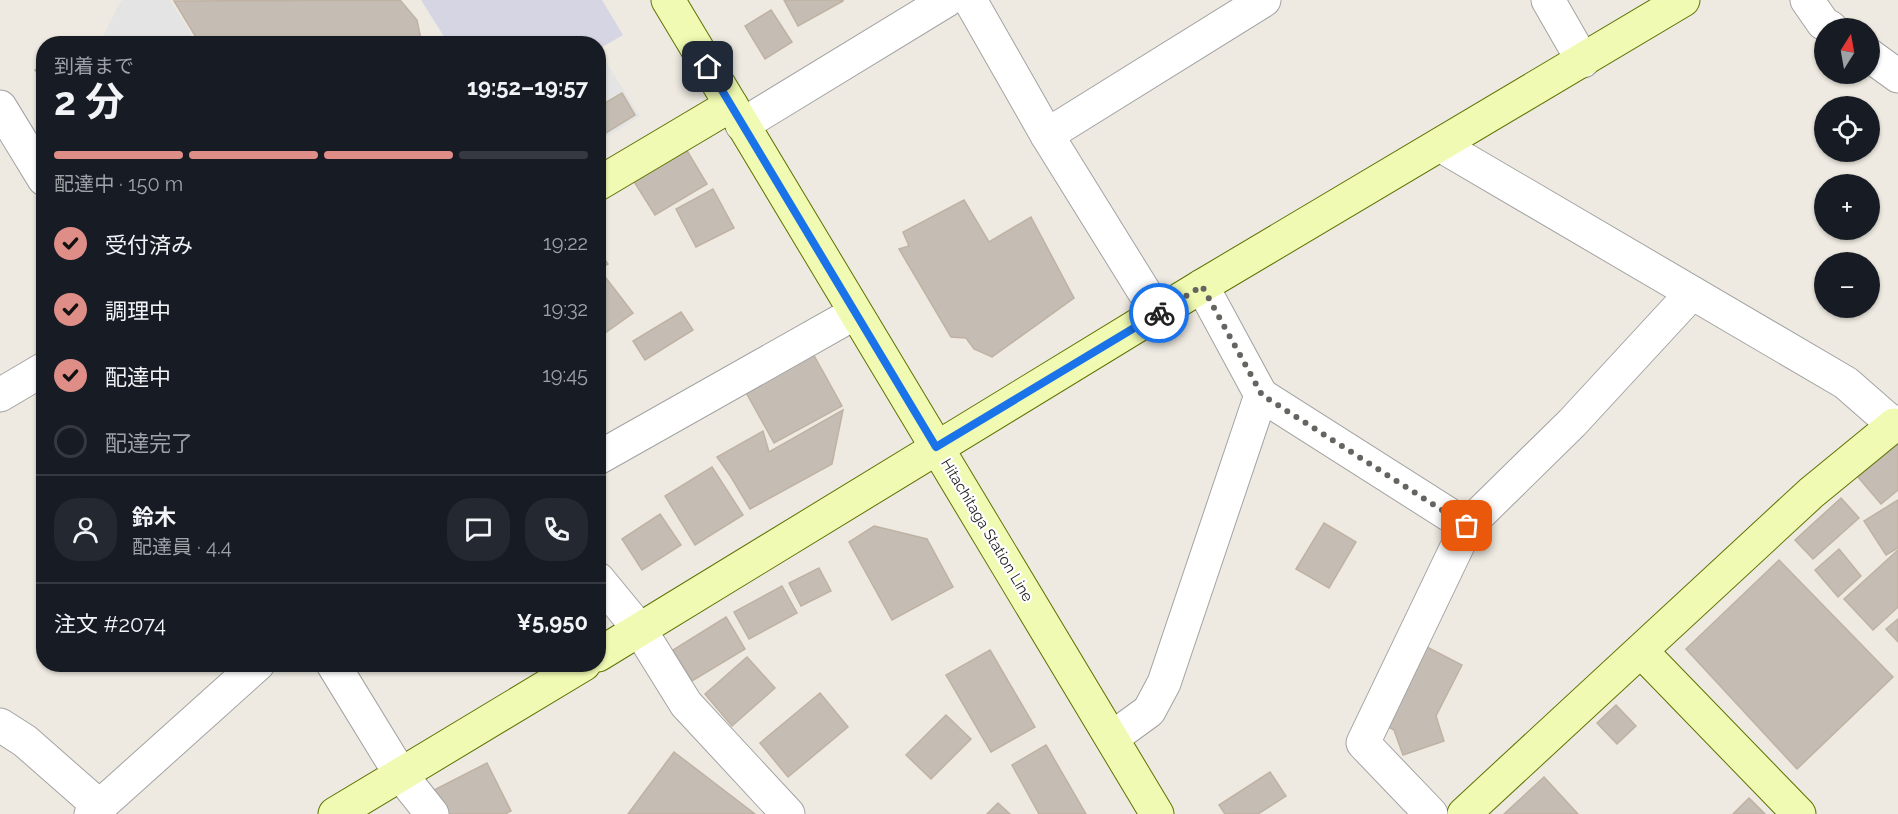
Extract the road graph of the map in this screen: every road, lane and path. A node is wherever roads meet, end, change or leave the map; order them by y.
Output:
1 (668, 0) edge
2 (947, 0) edge
3 (970, 0) edge
4 (1264, 0) edge
5 (1548, 0) edge
6 (1683, 0) edge
7 (1807, 0) edge
8 (1820, 18) edge
9 (1583, 61) junction
10 (1880, 63) edge
11 (1898, 75) edge
12 (0, 107) edge
13 (737, 115) junction
14 (1047, 135) junction
15 (1440, 146) junction
16 (36, 166) edge
17 (606, 180) edge
18 (1202, 286) junction
19 (1692, 293) junction
20 (855, 313) junction
21 (1158, 314) junction
22 (36, 374) edge
23 (0, 394) edge
24 (1262, 395) junction
25 (1896, 423) edge
26 (936, 447) junction
27 (606, 453) edge
28 (1467, 526) junction
29 (606, 589) edge
30 (640, 630) junction
31 (606, 651) edge
32 (1641, 651) junction
33 (249, 672) edge
34 (338, 672) edge
35 (571, 672) edge
36 (0, 725) edge
37 (1112, 738) junction
38 (401, 775) junction
39 (95, 810) edge
40 (335, 814) edge
41 (432, 814) edge
42 (788, 814) edge
43 (1157, 814) edge
44 (1431, 814) edge
45 (1464, 814) edge
46 (1799, 814) edge

1 - 13 street, Hitachitaga Station Line
2 - 13 street
3 - 14 street
4 - 14 street
5 - 9 street
6 - 9 street
7 - 8 street
9 - 15 street
10 - 11 street
12 - 16 street
13 - 17 street
13 - 20 street, Hitachitaga Station Line
14 - 21 street
15 - 18 street
15 - 19 street
18 - 21 street
18 - 24 street
19 - 25 street
19 - 28 street
20 - 26 street, Hitachitaga Station Line
20 - 27 street
21 - 26 street
22 - 23 street
24 - 28 street
24 - 37 street
25 - 32 street
26 - 30 street
26 - 37 street, Hitachitaga Station Line
28 - 44 street
29 - 30 street
30 - 31 street
30 - 42 street
32 - 45 street
32 - 46 street
33 - 39 street
34 - 38 street
35 - 38 street
36 - 39 street
37 - 43 street, Hitachitaga Station Line
38 - 40 street
38 - 41 street

